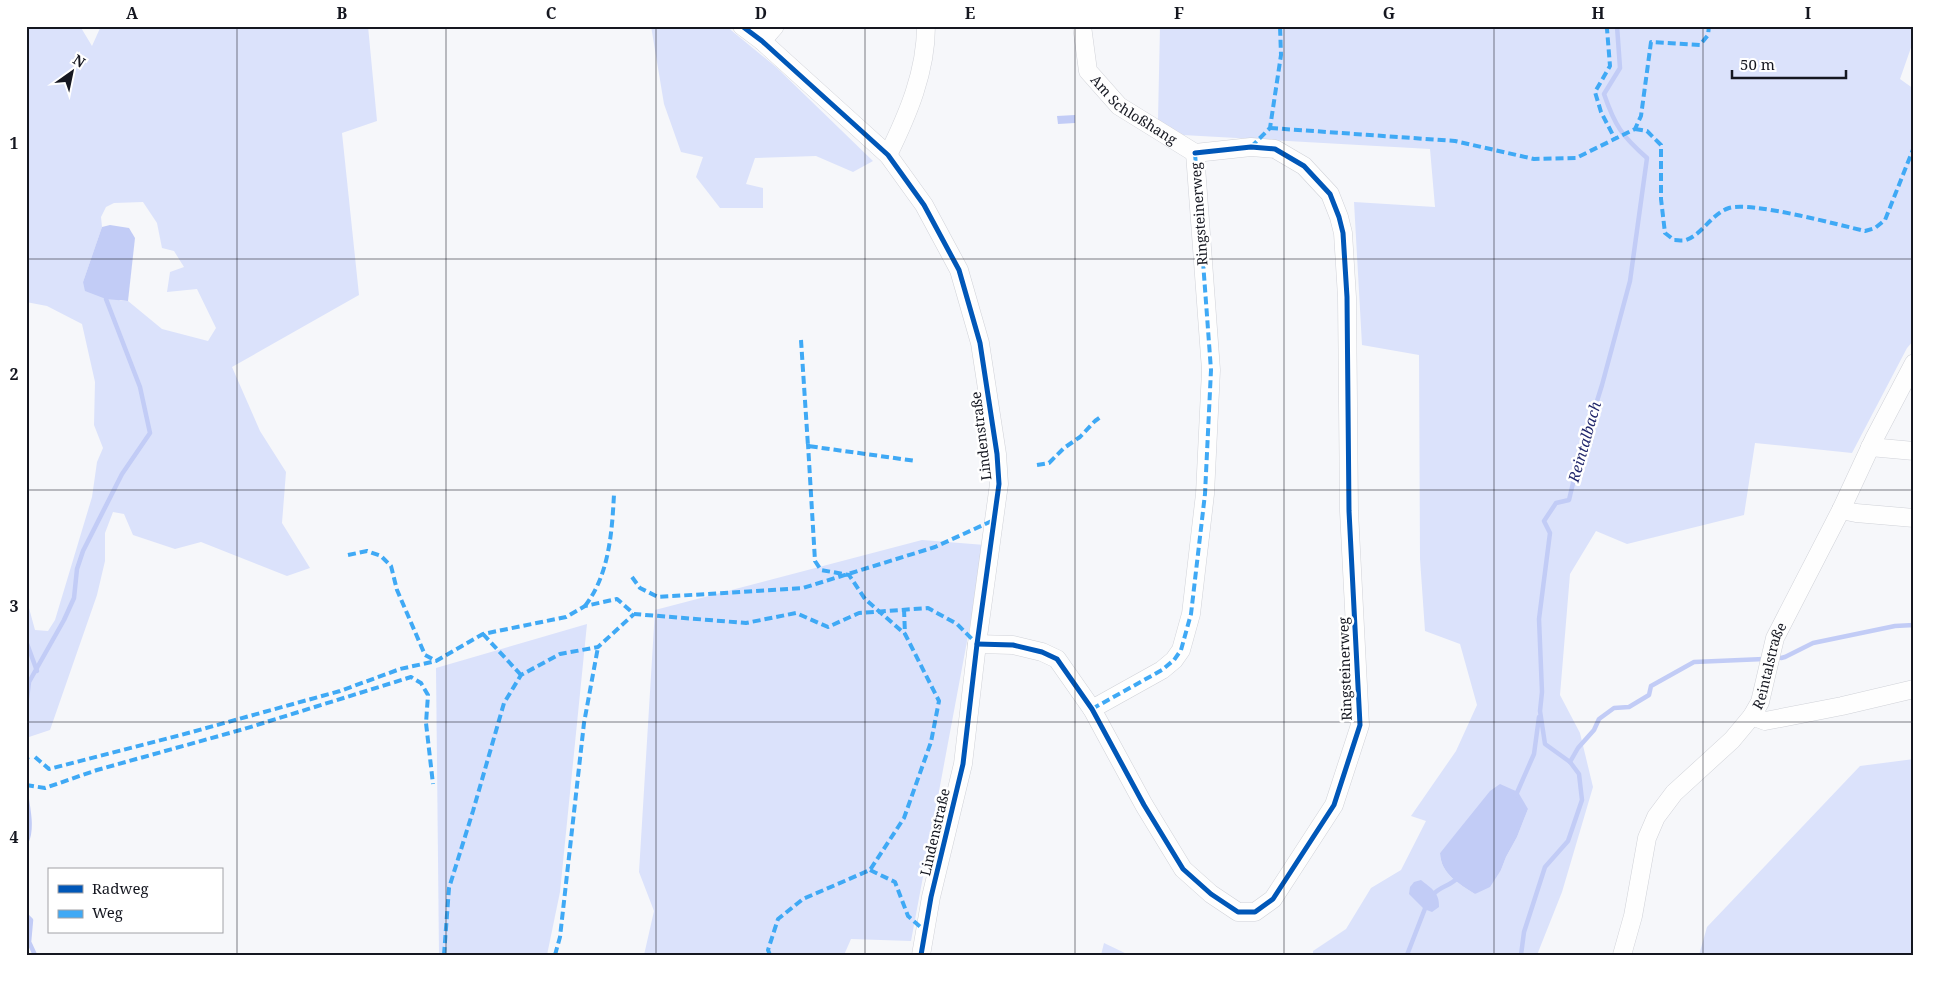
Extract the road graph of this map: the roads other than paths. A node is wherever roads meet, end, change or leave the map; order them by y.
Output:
1 (742, 26) edge
2 (775, 26) edge
3 (926, 26) edge
4 (1082, 26) edge
5 (762, 41) junction
6 (1195, 153) junction
7 (888, 155) junction
8 (1914, 363) edge
9 (1870, 447) junction
10 (1914, 451) edge
11 (1841, 510) junction
12 (1914, 518) edge
13 (977, 644) junction
14 (1914, 689) edge
15 (1092, 709) junction
16 (1752, 716) junction
17 (921, 955) edge
18 (1622, 955) edge

1 - 5 street, Lindenstraße
2 - 5 street
3 - 7 street
4 - 6 street, Am Schloßhang
5 - 7 street, Lindenstraße
6 - 15 street, Ringsteinerweg
6 - 15 street, Ringsteinerweg
7 - 13 street, Lindenstraße
8 - 9 street, Reintalstraße
9 - 10 street
9 - 11 street, Reintalstraße
11 - 12 street
11 - 16 street, Reintalstraße
13 - 15 street, Ringsteinerweg
13 - 17 street, Lindenstraße
14 - 16 street
16 - 18 street, Reintalstraße

